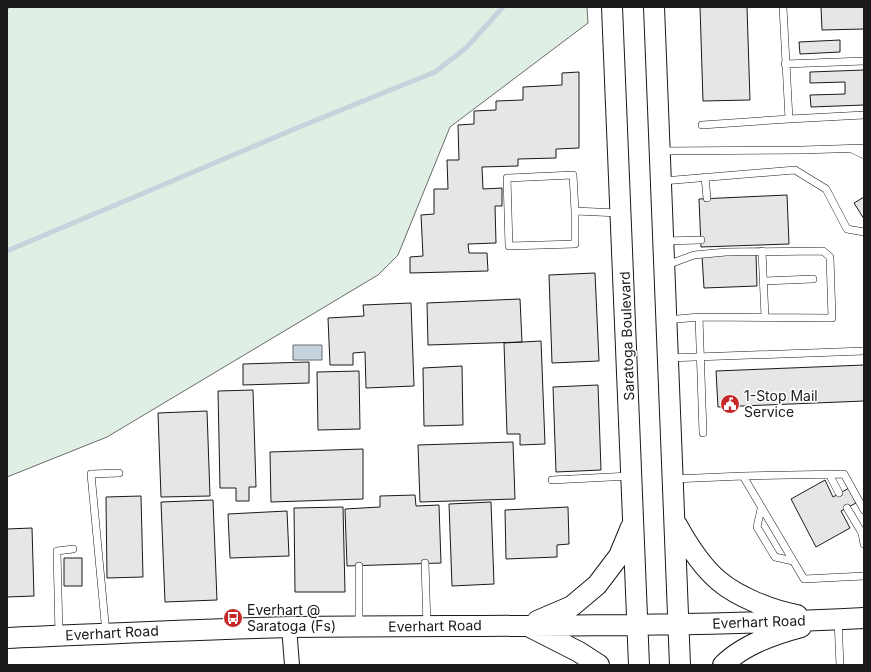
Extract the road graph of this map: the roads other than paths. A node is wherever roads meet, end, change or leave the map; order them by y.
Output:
1 (612, 7) edge
2 (654, 7) edge
3 (783, 7) edge
4 (864, 61) edge
5 (785, 64) junction
6 (864, 115) edge
7 (789, 119) junction
8 (702, 125) dead end
9 (851, 148) junction
10 (864, 148) edge
11 (660, 151) junction
12 (864, 155) edge
13 (704, 177) junction
14 (661, 181) junction
15 (707, 198) dead end
16 (575, 211) junction
17 (621, 213) junction
18 (864, 232) edge
19 (700, 240) dead end
20 (663, 241) junction
21 (762, 251) junction
22 (664, 266) junction
23 (813, 279) dead end
24 (764, 280) junction
25 (699, 317) junction
26 (765, 317) junction
27 (666, 320) junction
28 (864, 351) edge
29 (668, 358) junction
30 (701, 358) junction
31 (703, 434) dead end
32 (119, 473) dead end
33 (829, 474) junction
34 (633, 476) junction
35 (742, 476) junction
36 (674, 479) junction
37 (552, 480) dead end
38 (840, 493) dead end
39 (847, 508) dead end
40 (761, 509) junction
41 (864, 510) edge
42 (633, 522) junction
43 (675, 522) junction
44 (863, 530) edge
45 (864, 544) edge
46 (73, 550) dead end
47 (793, 561) junction
48 (425, 563) dead end
49 (359, 566) dead end
50 (864, 576) edge
51 (864, 618) edge
52 (832, 619) junction
53 (638, 624) junction
54 (526, 625) junction
55 (678, 625) junction
56 (427, 626) junction
57 (359, 627) junction
58 (289, 628) junction
59 (106, 633) junction
60 (58, 636) junction
61 (7, 638) edge
62 (292, 665) edge
63 (599, 665) edge
64 (639, 665) edge
65 (680, 665) edge
66 (723, 665) edge
67 (840, 665) edge

1 - 17 main road, Saratoga Boulevard
2 - 11 main road
3 - 5 lane
4 - 5 lane
5 - 7 lane
6 - 7 lane
7 - 8 lane
9 - 10 lane
9 - 11 lane
9 - 12 lane
11 - 14 main road
13 - 14 lane
13 - 15 lane
13 - 18 lane
14 - 20 main road
16 - 16 lane
16 - 17 lane
17 - 34 main road, Saratoga Boulevard
19 - 20 lane
20 - 22 main road
21 - 22 lane
21 - 24 lane
21 - 26 lane
22 - 27 main road
23 - 24 lane
24 - 26 lane
25 - 26 lane
25 - 27 lane
25 - 30 lane
27 - 29 main road
28 - 30 lane
29 - 30 lane
29 - 36 main road
30 - 31 lane
32 - 59 lane
33 - 35 lane
33 - 38 lane
33 - 41 lane
34 - 37 lane
34 - 42 main road, Saratoga Boulevard
35 - 36 lane
35 - 40 lane
36 - 43 main road
39 - 44 lane
40 - 47 lane
40 - 47 lane
42 - 53 main road, Saratoga Boulevard
42 - 54 main road
43 - 52 main road
43 - 55 main road
44 - 45 lane
46 - 60 lane
47 - 50 lane
48 - 56 lane
49 - 57 lane
51 - 52 main road, Everhart Road
52 - 55 main road, Everhart Road
52 - 66 main road
52 - 67 lane
53 - 54 main road, Everhart Road
53 - 55 main road, Everhart Road
53 - 64 main road, Saratoga Boulevard
54 - 56 main road, Everhart Road
54 - 63 main road
55 - 65 main road
56 - 57 main road, Everhart Road
57 - 58 main road, Everhart Road
58 - 59 main road, Everhart Road
58 - 62 street
59 - 60 main road, Everhart Road
60 - 61 main road, Everhart Road

